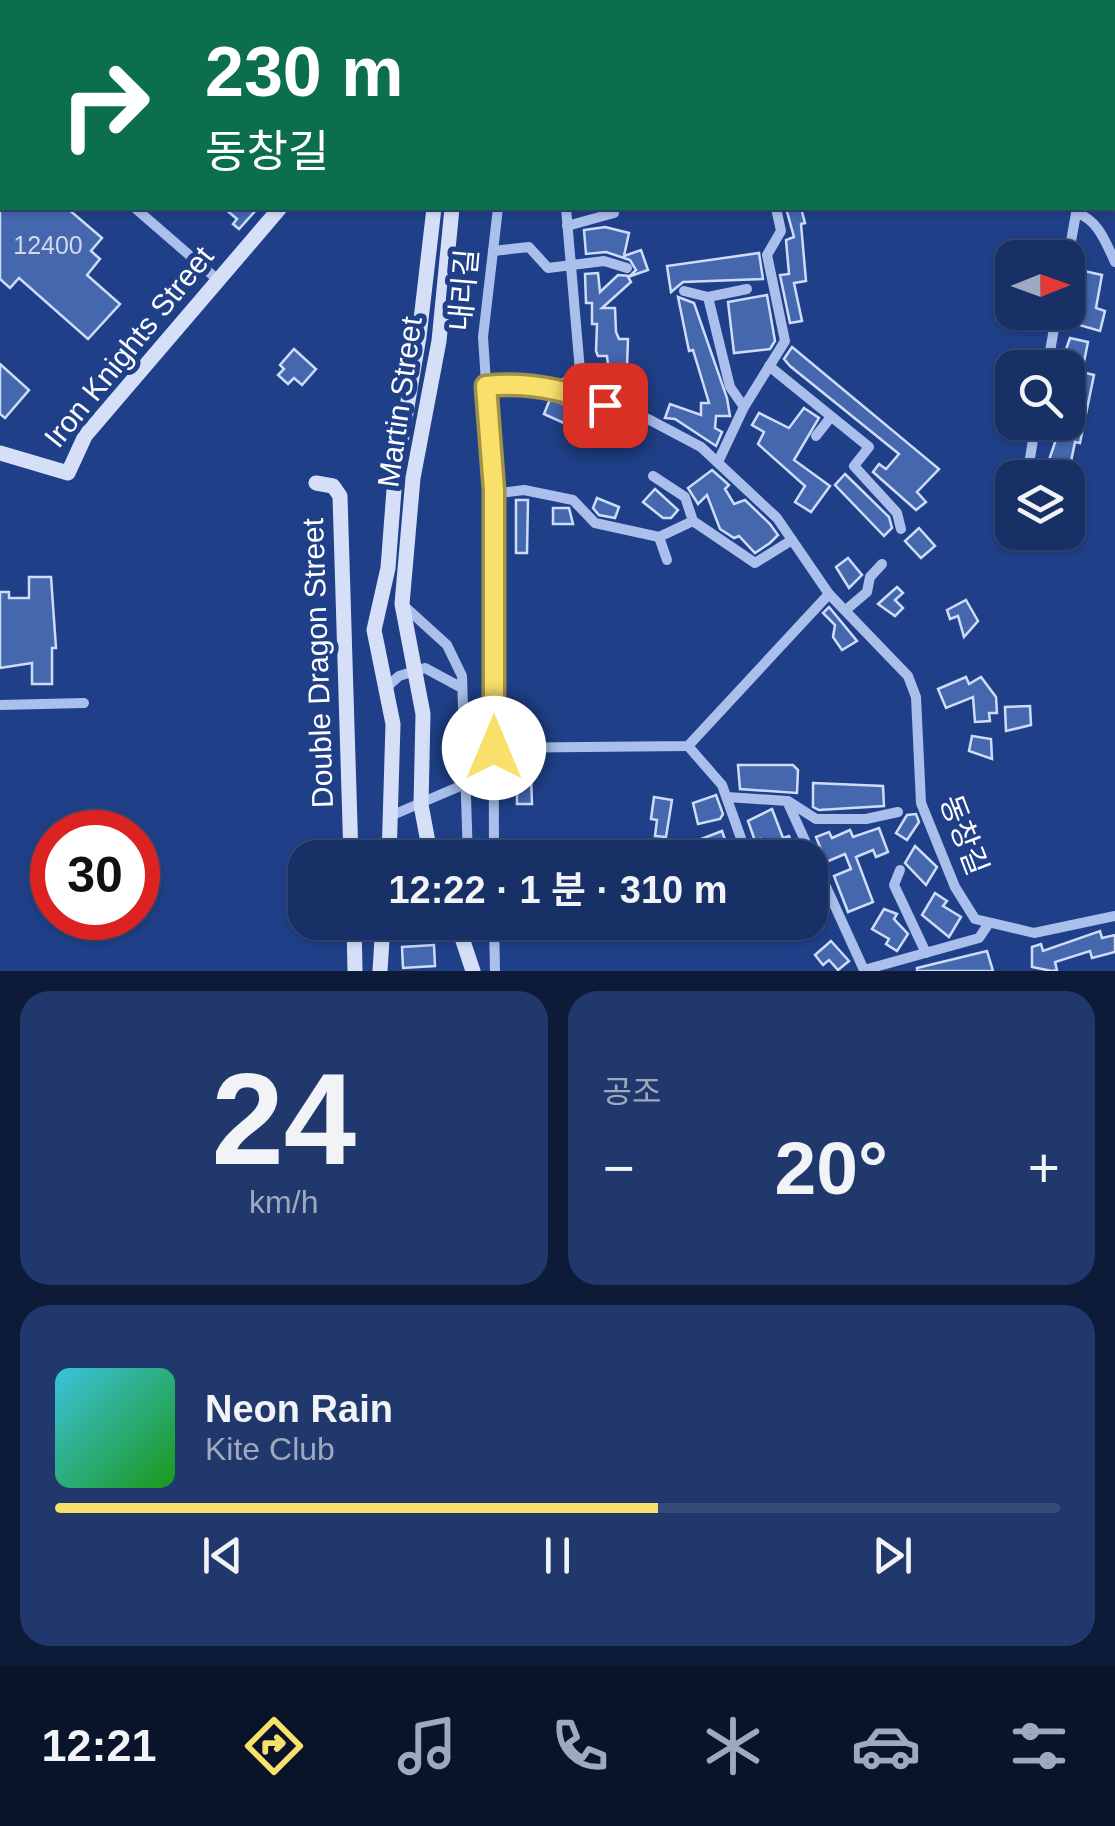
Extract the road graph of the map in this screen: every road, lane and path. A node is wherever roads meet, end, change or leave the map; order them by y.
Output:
1 (137, 210) edge
2 (278, 210) edge
3 (434, 210) edge
4 (452, 210) edge
5 (498, 210) edge
6 (566, 210) edge
7 (776, 210) edge
8 (1075, 210) edge
9 (1077, 210) edge
10 (614, 213) dead end
11 (567, 226) junction
12 (1071, 240) edge
13 (493, 251) junction
14 (1115, 262) edge
15 (571, 264) junction
16 (627, 268) dead end
17 (218, 280) junction
18 (747, 289) dead end
19 (684, 290) dead end
20 (708, 297) junction
21 (769, 366) junction
22 (486, 386) junction
23 (556, 389) junction
24 (744, 407) junction
25 (830, 418) junction
26 (816, 436) dead end
27 (0, 453) edge
28 (718, 462) junction
29 (653, 476) dead end
30 (316, 483) dead end
31 (494, 494) junction
32 (693, 521) junction
33 (901, 529) dead end
34 (660, 537) junction
35 (792, 540) junction
36 (667, 560) dead end
37 (882, 564) dead end
38 (829, 594) junction
39 (402, 604) junction
40 (848, 610) junction
41 (414, 670) junction
42 (388, 686) junction
43 (462, 688) junction
44 (84, 703) dead end
45 (0, 705) edge
46 (688, 746) junction
47 (494, 748) junction
48 (464, 781) junction
49 (727, 798) junction
50 (787, 800) junction
51 (421, 805) junction
52 (898, 812) dead end
53 (388, 817) junction
54 (816, 820) junction
55 (806, 836) junction
56 (351, 840) edge
57 (389, 840) edge
58 (428, 840) edge
59 (467, 840) edge
60 (494, 840) edge
61 (742, 840) edge
62 (900, 870) dead end
63 (1115, 916) edge
64 (987, 926) junction
65 (354, 940) edge
66 (382, 940) edge
67 (465, 940) edge
68 (494, 940) edge
69 (926, 953) junction
70 (355, 971) edge
71 (380, 971) edge
72 (473, 971) edge
73 (495, 971) edge

1 - 17 street
2 - 17 main road, Iron Knights Street
3 - 42 main road, Martin Street
4 - 39 main road, Martin Street
5 - 13 street, 내리길
6 - 11 street
7 - 21 street
8 - 12 street
9 - 14 street
10 - 11 street
11 - 15 street
13 - 15 street
13 - 22 street, 내리길
15 - 16 street
15 - 23 street
17 - 27 main road, Iron Knights Street
18 - 20 street
19 - 20 street
20 - 24 street
21 - 24 street
21 - 25 street
22 - 23 street, 동창길
22 - 31 street, 내리길
23 - 28 street, 동창길
24 - 28 street
25 - 26 street
25 - 33 street
28 - 35 street, 동창길
29 - 32 street
30 - 56 main road, Double Dragon Street
31 - 34 street
31 - 47 street, 내리길
32 - 34 street
32 - 35 street
34 - 36 street
35 - 38 street, 동창길
37 - 40 street
38 - 40 street, 동창길
38 - 46 street
39 - 41 main road, Martin Street
39 - 43 street
40 - 64 street, 동창길
41 - 42 street
41 - 43 street
41 - 51 main road, Martin Street
42 - 53 main road, Martin Street
43 - 48 street
44 - 45 street
46 - 47 street
46 - 49 street
47 - 60 street, 내리길
48 - 51 street
48 - 59 street
49 - 50 street
49 - 61 street
50 - 54 street
50 - 55 street
51 - 53 street
51 - 58 main road, Martin Street
52 - 54 street
53 - 57 main road, Martin Street
54 - 55 street
55 - 69 street
62 - 69 street
63 - 64 street
64 - 69 street
65 - 70 main road
66 - 71 main road
67 - 72 main road
68 - 73 street

